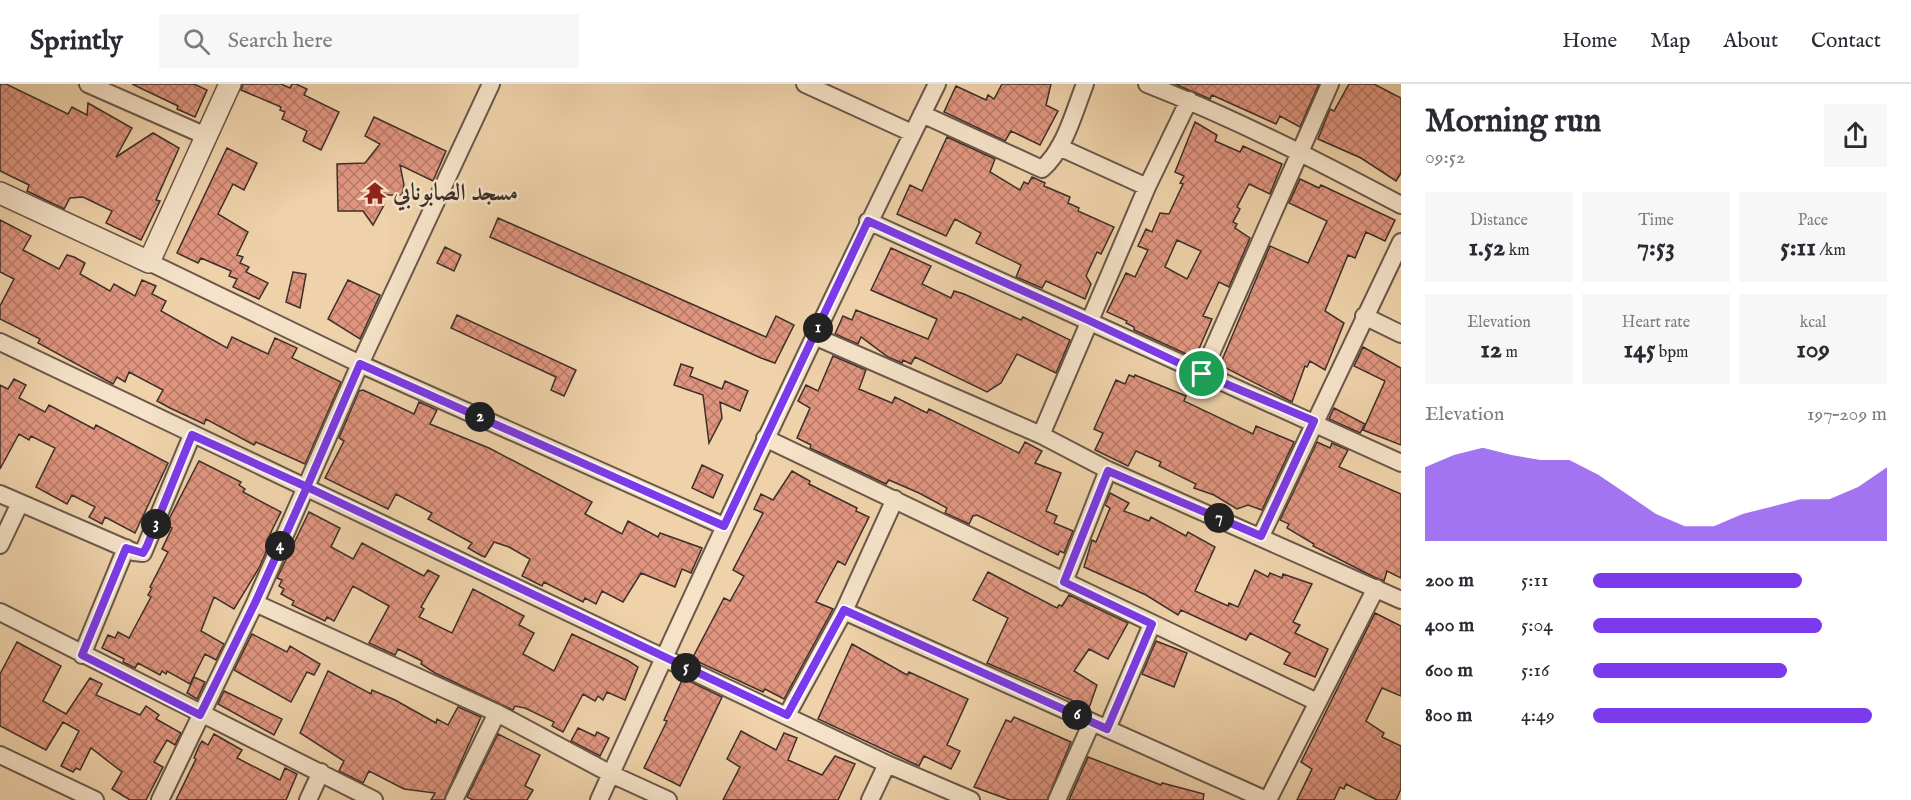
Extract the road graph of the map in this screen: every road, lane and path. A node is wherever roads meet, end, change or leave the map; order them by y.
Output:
1 (88, 84) edge
2 (230, 84) edge
3 (491, 84) edge
4 (806, 84) edge
5 (937, 84) edge
6 (1085, 84) edge
7 (1147, 84) edge
8 (1330, 84) edge
9 (1189, 100) junction
10 (922, 114) junction
11 (912, 133) junction
12 (206, 136) junction
13 (1059, 147) junction
14 (1299, 152) junction
15 (1147, 187) junction
16 (0, 194) edge
17 (1401, 205) edge
18 (868, 221) junction
19 (1401, 242) edge
20 (149, 262) junction
21 (1364, 316) junction
22 (1090, 321) junction
23 (1401, 334) edge
24 (814, 336) junction
25 (0, 342) edge
26 (360, 364) junction
27 (1202, 374) junction
28 (1314, 421) junction
29 (192, 435) junction
30 (1041, 435) junction
31 (765, 438) junction
32 (1401, 463) edge
33 (1108, 471) junction
34 (307, 487) junction
35 (0, 494) edge
36 (895, 500) junction
37 (20, 503) junction
38 (724, 526) junction
39 (1261, 536) junction
40 (0, 545) edge
41 (126, 548) junction
42 (1064, 582) junction
43 (1376, 588) junction
44 (1401, 600) edge
45 (255, 603) junction
46 (844, 610) junction
47 (0, 612) edge
48 (1152, 624) junction
49 (82, 655) junction
50 (665, 658) junction
51 (1317, 702) junction
52 (497, 713) junction
53 (200, 715) junction
54 (787, 715) junction
55 (1100, 725) junction
56 (0, 755) edge
57 (887, 765) junction
58 (321, 772) junction
59 (611, 774) junction
60 (95, 800) edge
61 (160, 800) edge
62 (308, 800) edge
63 (374, 800) edge
64 (454, 800) edge
65 (599, 800) edge
66 (668, 800) edge
67 (870, 800) edge
68 (971, 800) edge
69 (1057, 800) edge
70 (1267, 800) edge

1 - 12 street
2 - 12 street
3 - 26 street
4 - 11 street
5 - 10 street
6 - 13 street
7 - 9 street
8 - 14 street
9 - 14 street
9 - 15 street
10 - 11 street
10 - 13 street
11 - 18 street
12 - 20 street
13 - 15 street
14 - 17 street
14 - 27 street
15 - 22 street
16 - 20 street
18 - 22 street
18 - 24 street
19 - 21 street
20 - 26 street
21 - 23 street
21 - 28 street
22 - 27 street
22 - 30 street
24 - 30 street
24 - 31 street
25 - 29 street
26 - 34 street
26 - 38 street
27 - 28 street
28 - 32 street
28 - 39 street
29 - 34 street
29 - 41 street
30 - 33 street
31 - 36 street
31 - 38 street
33 - 39 street
33 - 42 street
34 - 45 street
34 - 50 street
35 - 37 street
36 - 42 street
36 - 46 street
37 - 40 street
37 - 41 street
38 - 50 street
39 - 43 street
41 - 49 street
42 - 48 street
43 - 44 street
43 - 51 street
45 - 52 street
45 - 53 street
46 - 54 street
46 - 55 street
47 - 49 street
48 - 51 street
48 - 55 street
49 - 53 street
50 - 54 street
50 - 59 street
51 - 70 street
52 - 59 street
52 - 64 street
53 - 58 street
53 - 61 street
54 - 57 street
55 - 69 street
55 - 70 street
56 - 60 street
57 - 67 street
57 - 68 street
58 - 62 street
58 - 63 street
59 - 65 street
59 - 66 street

